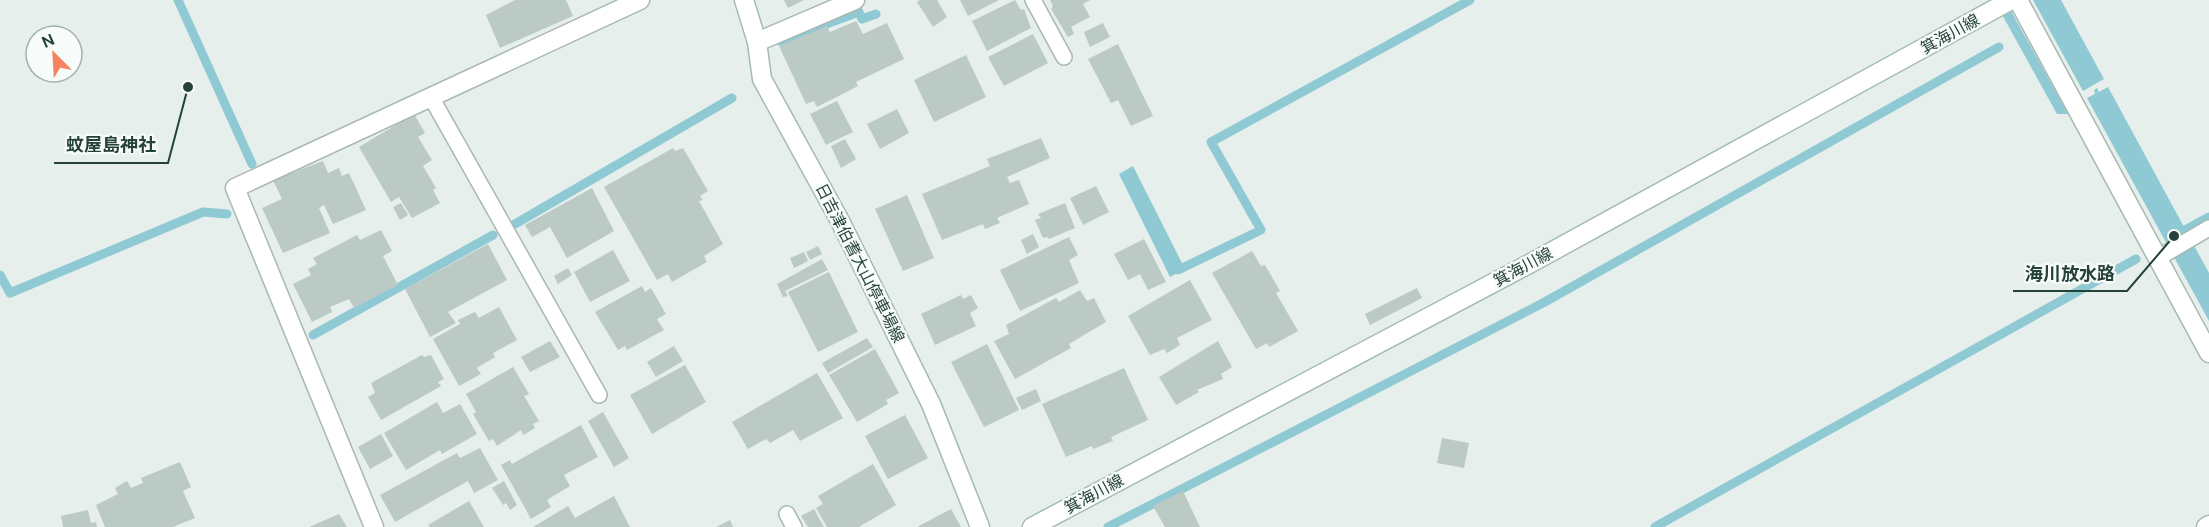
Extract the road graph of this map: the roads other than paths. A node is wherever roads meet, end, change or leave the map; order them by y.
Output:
1 (640, 0) edge
2 (744, 0) edge
3 (855, 0) edge
4 (1033, 0) edge
5 (2011, 0) edge
6 (2018, 0) edge
7 (757, 42) junction
8 (1064, 57) dead end
9 (431, 97) junction
10 (2209, 228) edge
11 (2158, 258) junction
12 (2209, 353) edge
13 (599, 394) dead end
14 (374, 527) edge
15 (980, 527) edge
16 (1032, 527) edge

1 - 9 street
2 - 7 street, 日吉津伯耆大山停車場線
3 - 7 street
4 - 8 lane
5 - 16 street, 箕海川線
6 - 11 street
7 - 15 street, 日吉津伯耆大山停車場線
9 - 13 lane
9 - 14 street
10 - 11 lane
11 - 12 street

